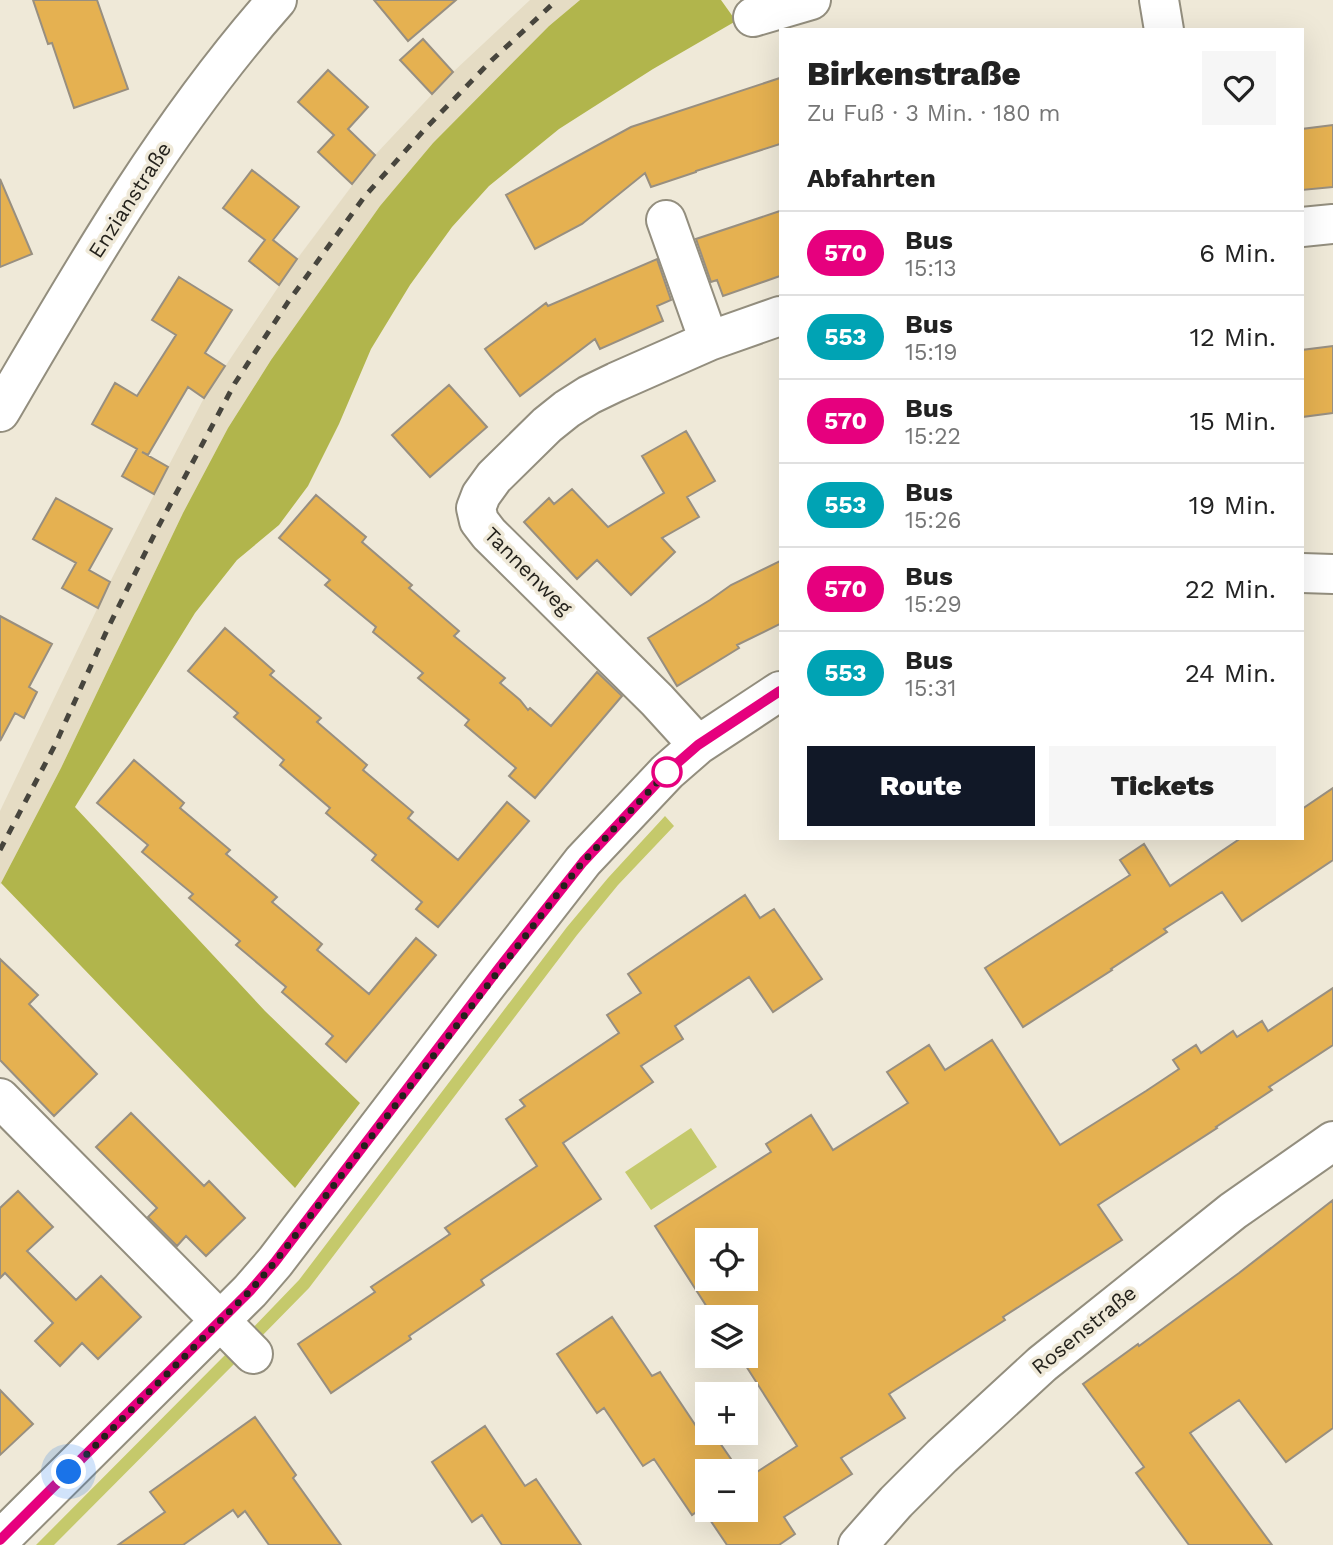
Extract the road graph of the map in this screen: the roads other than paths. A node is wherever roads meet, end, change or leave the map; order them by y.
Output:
1 (277, 0) edge
2 (811, 0) edge
3 (1159, 0) edge
4 (753, 17) dead end
5 (1164, 28) edge
6 (666, 220) dead end
7 (1333, 224) edge
8 (1304, 228) edge
9 (779, 316) edge
10 (709, 341) junction
11 (0, 412) edge
12 (1304, 573) edge
13 (1333, 574) edge
14 (779, 692) edge
15 (698, 745) junction
16 (0, 1098) edge
17 (1333, 1141) edge
18 (220, 1320) junction
19 (253, 1354) dead end
20 (6, 1523) edge
21 (858, 1545) edge

1 - 11 street, Enzianstraße
2 - 4 street
3 - 5 street
6 - 10 street
7 - 8 street
9 - 10 street, Tannenweg
10 - 15 street, Tannenweg
12 - 13 street
14 - 15 street
15 - 18 street
16 - 18 street
17 - 21 street, Rosenstraße
18 - 19 street
18 - 20 street

